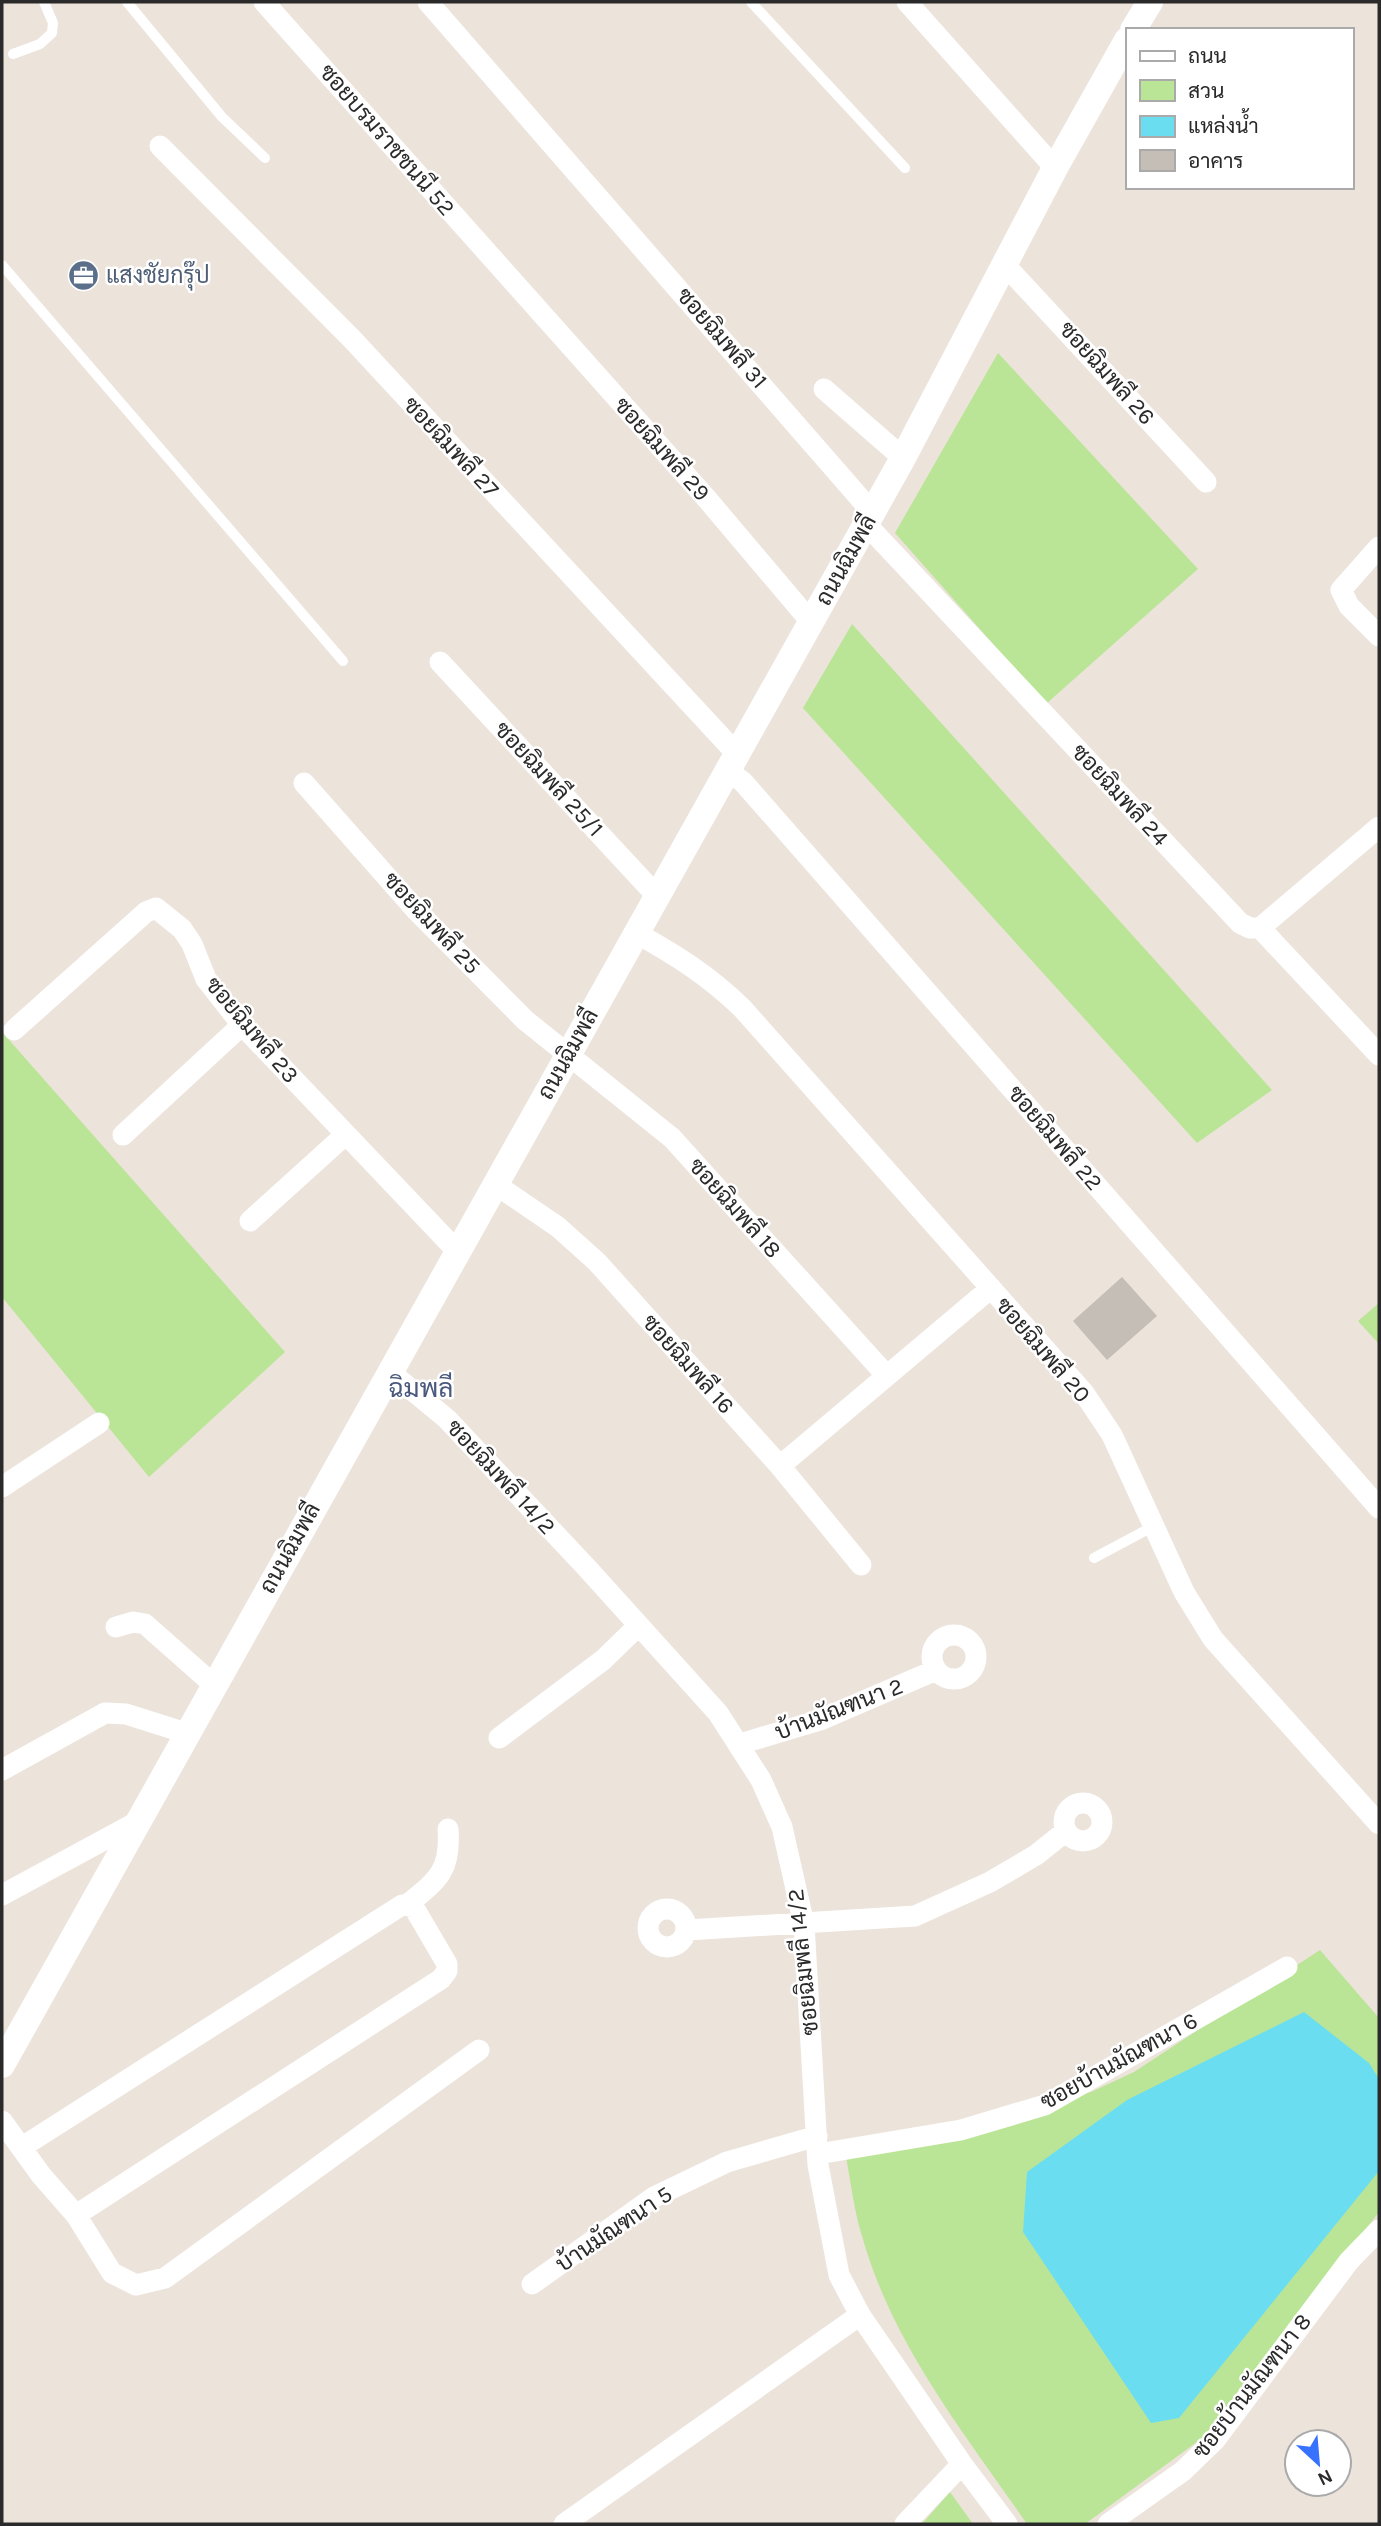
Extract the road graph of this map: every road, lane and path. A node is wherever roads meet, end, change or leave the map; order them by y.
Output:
1 (44, 2) edge
2 (127, 2) edge
3 (264, 2) edge
4 (428, 2) edge
5 (751, 2) edge
6 (907, 2) edge
7 (1150, 2) edge
8 (1134, 28) edge
9 (1126, 42) edge
10 (13, 54) dead end
11 (160, 145) dead end
12 (265, 159) dead end
13 (905, 167) dead end
14 (1055, 168) junction
15 (2, 265) edge
16 (1005, 265) junction
17 (509, 279) joint
18 (824, 389) dead end
19 (903, 458) junction
20 (1206, 482) dead end
21 (869, 518) junction
22 (1379, 547) edge
23 (811, 622) junction
24 (1379, 636) edge
25 (343, 661) dead end
26 (440, 662) dead end
27 (732, 762) junction
28 (304, 783) dead end
29 (1379, 829) edge
30 (657, 896) junction
31 (1260, 928) junction
32 (636, 933) junction
33 (242, 1025) junction
34 (14, 1030) dead end
35 (1379, 1055) edge
36 (567, 1056) junction
37 (123, 1135) dead end
38 (345, 1135) junction
39 (495, 1184) junction
40 (250, 1221) dead end
41 (458, 1252) junction
42 (991, 1288) junction
43 (389, 1371) junction
44 (887, 1376) junction
45 (99, 1423) dead end
46 (780, 1466) junction
47 (2, 1487) edge
48 (1379, 1508) edge
49 (1152, 1527) junction
50 (1094, 1558) dead end
51 (861, 1565) dead end
52 (638, 1626) junction
53 (116, 1627) dead end
54 (936, 1670) dead end
55 (214, 1685) junction
56 (186, 1733) junction
57 (499, 1738) dead end
58 (740, 1744) junction
59 (2, 1770) edge
60 (136, 1822) junction
61 (1379, 1824) edge
62 (448, 1829) dead end
63 (1066, 1831) dead end
64 (2, 1895) edge
65 (408, 1904) junction
66 (804, 1924) junction
67 (687, 1930) dead end
68 (1287, 1968) dead end
69 (480, 2050) dead end
70 (2, 2065) edge
71 (2, 2121) edge
72 (817, 2145) junction
73 (22, 2147) junction
74 (76, 2214) junction
75 (1379, 2230) edge
76 (532, 2284) dead end
77 (860, 2315) junction
78 (962, 2464) junction
79 (564, 2524) edge
80 (905, 2524) edge
81 (1007, 2524) edge
82 (1108, 2524) edge

1 - 10 lane
2 - 12 lane
3 - 17 street, ซอยบรมราชชนนี 52
4 - 21 street, ซอยฉิมพลี 31
5 - 13 lane
6 - 14 street
7 - 8 street
9 - 14 street, ถนนฉิมพลี
11 - 27 street, ซอยฉิมพลี 27
14 - 16 street, ถนนฉิมพลี
15 - 25 lane
16 - 19 street, ถนนฉิมพลี
16 - 20 street, ซอยฉิมพลี 26
17 - 23 street, ซอยฉิมพลี 29
18 - 19 street
19 - 21 street, ถนนฉิมพลี
21 - 23 street, ถนนฉิมพลี
21 - 31 street, ซอยฉิมพลี 24
22 - 24 street
23 - 27 street, ถนนฉิมพลี
26 - 30 street, ซอยฉิมพลี 25/1
27 - 30 street, ถนนฉิมพลี
27 - 48 street, ซอยฉิมพลี 22
28 - 36 street, ซอยฉิมพลี 25
29 - 31 street
30 - 32 street, ถนนฉิมพลี
31 - 35 street, ซอยฉิมพลี 24
32 - 36 street, ถนนฉิมพลี
32 - 42 street, ซอยฉิมพลี 20
33 - 34 street, ซอยฉิมพลี 23
33 - 37 street
33 - 38 street, ซอยฉิมพลี 23
36 - 39 street, ถนนฉิมพลี
36 - 44 street, ซอยฉิมพลี 18
38 - 40 street
38 - 41 street, ซอยฉิมพลี 23
39 - 41 street, ถนนฉิมพลี
39 - 46 street, ซอยฉิมพลี 16
41 - 43 street, ถนนฉิมพลี
42 - 44 street
42 - 49 street, ซอยฉิมพลี 20
43 - 52 street, ซอยฉิมพลี 14/2
43 - 55 street, ถนนฉิมพลี
44 - 46 street
45 - 47 street
46 - 51 street, ซอยฉิมพลี 16
49 - 50 lane
49 - 61 street, ซอยฉิมพลี 20
52 - 57 street
52 - 58 street, ซอยฉิมพลี 14/2
53 - 55 street
54 - 58 street, บ้านมัณฑนา 2
55 - 56 street, ถนนฉิมพลี
56 - 59 street
56 - 60 street, ถนนฉิมพลี
58 - 66 street, ซอยฉิมพลี 14/2
60 - 64 street
60 - 70 street, ถนนฉิมพลี
62 - 65 street
63 - 66 street
65 - 73 street
65 - 74 street
66 - 67 street
66 - 72 street, ซอยฉิมพลี 14/2
68 - 72 street, ซอยบ้านมัณฑนา 6
69 - 74 street
71 - 73 street
72 - 76 street, บ้านมัณฑนา 5
72 - 77 street, ซอยฉิมพลี 14/2
73 - 74 street
75 - 82 street, ซอยบ้านมัณฑนา 8
77 - 78 street, ซอยฉิมพลี 14/2
77 - 79 street
78 - 80 street
78 - 81 street, ซอยฉิมพลี 14/2

